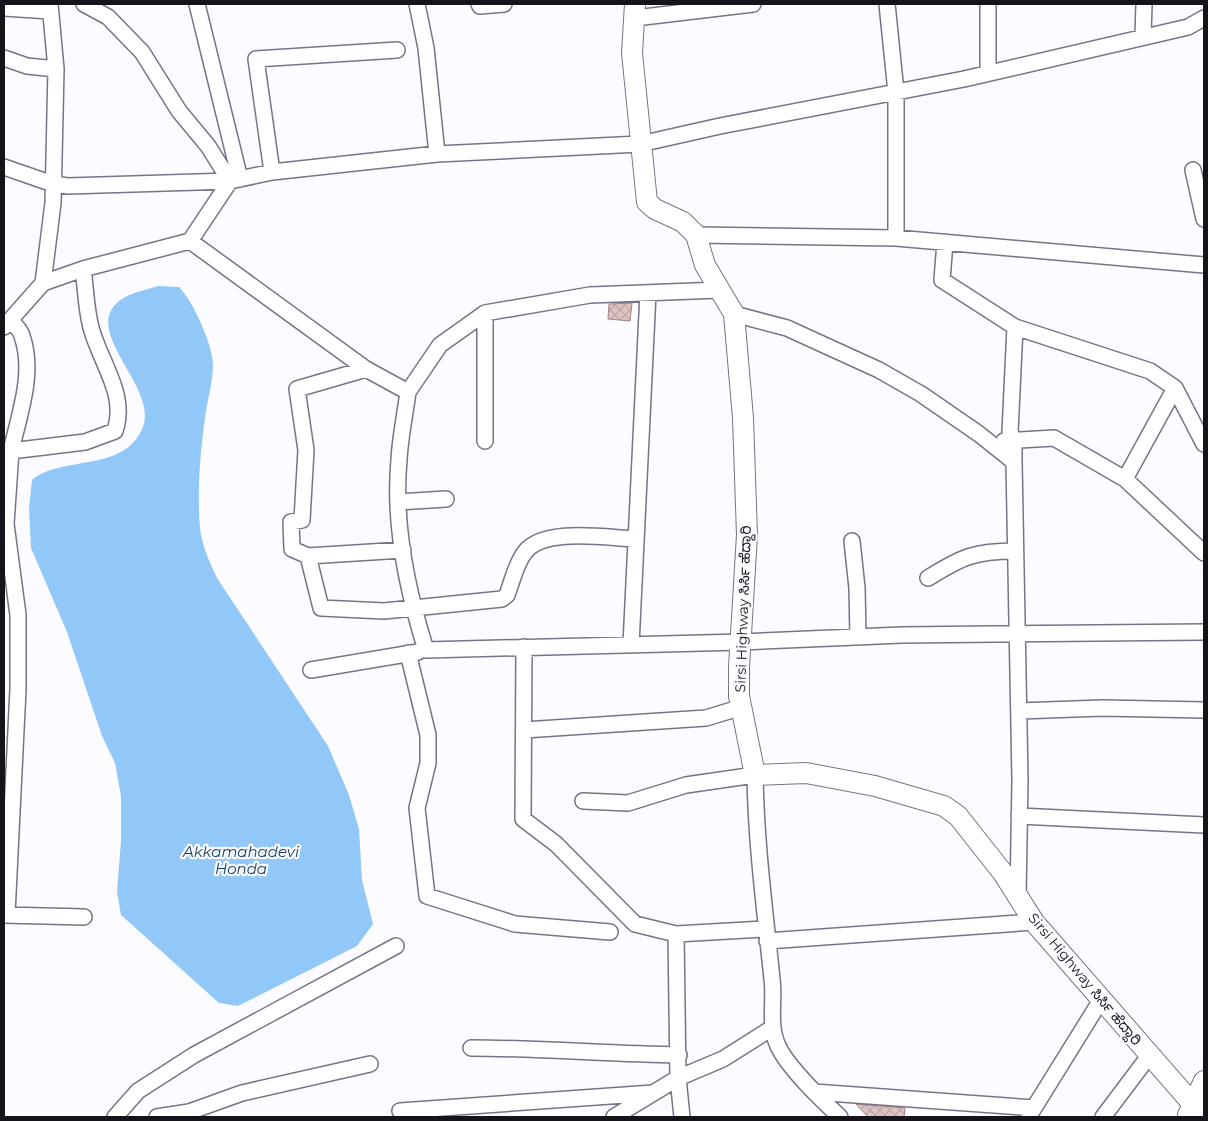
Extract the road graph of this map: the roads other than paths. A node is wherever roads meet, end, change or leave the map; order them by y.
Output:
1 (84, 4) edge
2 (197, 4) edge
3 (417, 4) edge
4 (479, 4) edge
5 (504, 4) edge
6 (754, 4) edge
7 (887, 4) edge
8 (988, 4) edge
9 (1144, 4) edge
10 (50, 7) edge
11 (4, 8) edge
12 (635, 11) edge
13 (1204, 18) edge
14 (1143, 37) junction
15 (397, 50) dead end
16 (4, 58) edge
17 (56, 69) junction
18 (988, 73) junction
19 (896, 92) junction
20 (640, 144) junction
21 (436, 154) junction
22 (4, 167) edge
23 (1193, 170) dead end
24 (272, 172) junction
25 (235, 180) junction
26 (53, 184) junction
27 (1204, 219) edge
28 (696, 235) junction
29 (896, 238) junction
30 (190, 241) junction
31 (945, 242) junction
32 (1204, 265) edge
33 (83, 269) junction
34 (43, 283) junction
35 (720, 290) junction
36 (648, 293) junction
37 (485, 313) junction
38 (734, 314) junction
39 (7, 324) edge
40 (1015, 327) junction
41 (366, 369) junction
42 (1174, 388) junction
43 (408, 392) junction
44 (485, 441) dead end
45 (1014, 441) junction
46 (989, 442) junction
47 (1204, 444) edge
48 (11, 451) junction
49 (1014, 462) junction
50 (1125, 479) junction
51 (446, 499) dead end
52 (398, 502) junction
53 (636, 539) junction
54 (852, 541) dead end
55 (403, 550) junction
56 (1015, 551) junction
57 (1204, 553) edge
58 (308, 556) junction
59 (928, 578) dead end
60 (412, 608) junction
61 (1204, 632) edge
62 (1017, 634) junction
63 (858, 637) junction
64 (741, 642) junction
65 (631, 644) junction
66 (524, 647) junction
67 (426, 650) junction
68 (408, 653) junction
69 (311, 670) dead end
70 (11, 689) edge
71 (742, 707) junction
72 (1204, 710) edge
73 (1019, 711) junction
74 (524, 730) junction
75 (755, 775) junction
76 (583, 801) dead end
77 (1020, 816) junction
78 (1204, 825) edge
79 (1018, 897) junction
80 (5, 914) edge
81 (84, 917) dead end
82 (1034, 922) junction
83 (610, 932) dead end
84 (676, 934) junction
85 (766, 935) junction
86 (396, 946) dead end
87 (1101, 1000) junction
88 (772, 1028) junction
89 (471, 1048) dead end
90 (678, 1056) junction
91 (1149, 1056) junction
92 (370, 1064) dead end
93 (678, 1078) junction
94 (1204, 1081) edge
95 (814, 1092) junction
96 (653, 1094) junction
97 (400, 1111) dead end
98 (1031, 1113) edge
99 (1193, 1115) edge
100 (115, 1117) edge
101 (157, 1117) edge
102 (614, 1117) edge
103 (682, 1117) edge
104 (840, 1117) edge
105 (1103, 1117) edge

1 - 25 street
2 - 25 street
3 - 21 street
4 - 5 street
6 - 12 street
7 - 19 street
8 - 18 street
9 - 14 street
10 - 11 street
10 - 17 street
12 - 20 main road
13 - 14 street
14 - 18 street
15 - 24 street
16 - 17 street
17 - 26 street
18 - 19 street
19 - 20 street
19 - 29 street
20 - 21 street
20 - 28 main road
21 - 24 street
22 - 26 street
23 - 27 street
24 - 25 street
25 - 26 street
25 - 30 street
26 - 34 street
28 - 29 street
28 - 35 main road, Sirsi Highway ಸಿರ್ಸಿ ಹೆದ್ದಾರಿ
29 - 31 street
30 - 33 street
30 - 41 street
31 - 32 street
31 - 40 street
33 - 34 street
33 - 48 street
34 - 39 street
35 - 36 street
35 - 38 main road, Sirsi Highway ಸಿರ್ಸಿ ಹೆದ್ದಾರಿ
36 - 37 street
36 - 53 street
37 - 43 street
37 - 44 street
38 - 46 street
38 - 64 main road, Sirsi Highway ಸಿರ್ಸಿ ಹೆದ್ದಾರಿ
39 - 48 street
40 - 42 street
40 - 45 street
41 - 43 street
41 - 58 street
42 - 47 street
42 - 50 street
43 - 52 street
45 - 46 street
45 - 49 street
45 - 50 street
46 - 49 street
48 - 70 street
49 - 56 street
50 - 57 street
51 - 52 street
52 - 55 street
53 - 60 street
53 - 65 street
54 - 63 street
55 - 58 street
55 - 60 street
56 - 59 street
56 - 62 street
58 - 60 street
60 - 67 street
61 - 62 street
62 - 63 street
62 - 73 street
63 - 64 street
64 - 65 street
64 - 71 main road, Sirsi Highway ಸಿರ್ಸಿ ಹೆದ್ದಾರಿ
65 - 66 street
66 - 67 street
66 - 74 street
67 - 68 street
68 - 69 street
68 - 83 street
70 - 80 street
71 - 74 street
71 - 75 main road, Sirsi Highway ಸಿರ್ಸಿ ಹೆದ್ದಾರಿ
72 - 73 street
73 - 77 street
74 - 84 street
75 - 76 street
75 - 79 main road, Sirsi Highway ಸಿರ್ಸಿ ಹೆದ್ದಾರಿ
75 - 85 street
77 - 78 street
77 - 79 street
79 - 82 main road, Sirsi Highway ಸಿರ್ಸಿ ಹೆದ್ದಾರಿ
80 - 81 street
82 - 85 street
82 - 87 main road, Sirsi Highway ಸಿರ್ಸಿ ಹೆದ್ದಾರಿ
84 - 85 street
84 - 90 street
85 - 88 street
86 - 100 street
87 - 91 main road, Sirsi Highway ಸಿರ್ಸಿ ಹೆದ್ದಾರಿ
87 - 98 street
88 - 93 street
88 - 95 street
89 - 90 street
90 - 93 street
91 - 99 main road, Sirsi Highway ಸಿರ್ಸಿ ಹೆದ್ದಾರಿ
91 - 105 street
92 - 101 street
93 - 96 street
93 - 103 street
94 - 99 main road
95 - 98 street
95 - 104 street
96 - 97 street
96 - 102 street

